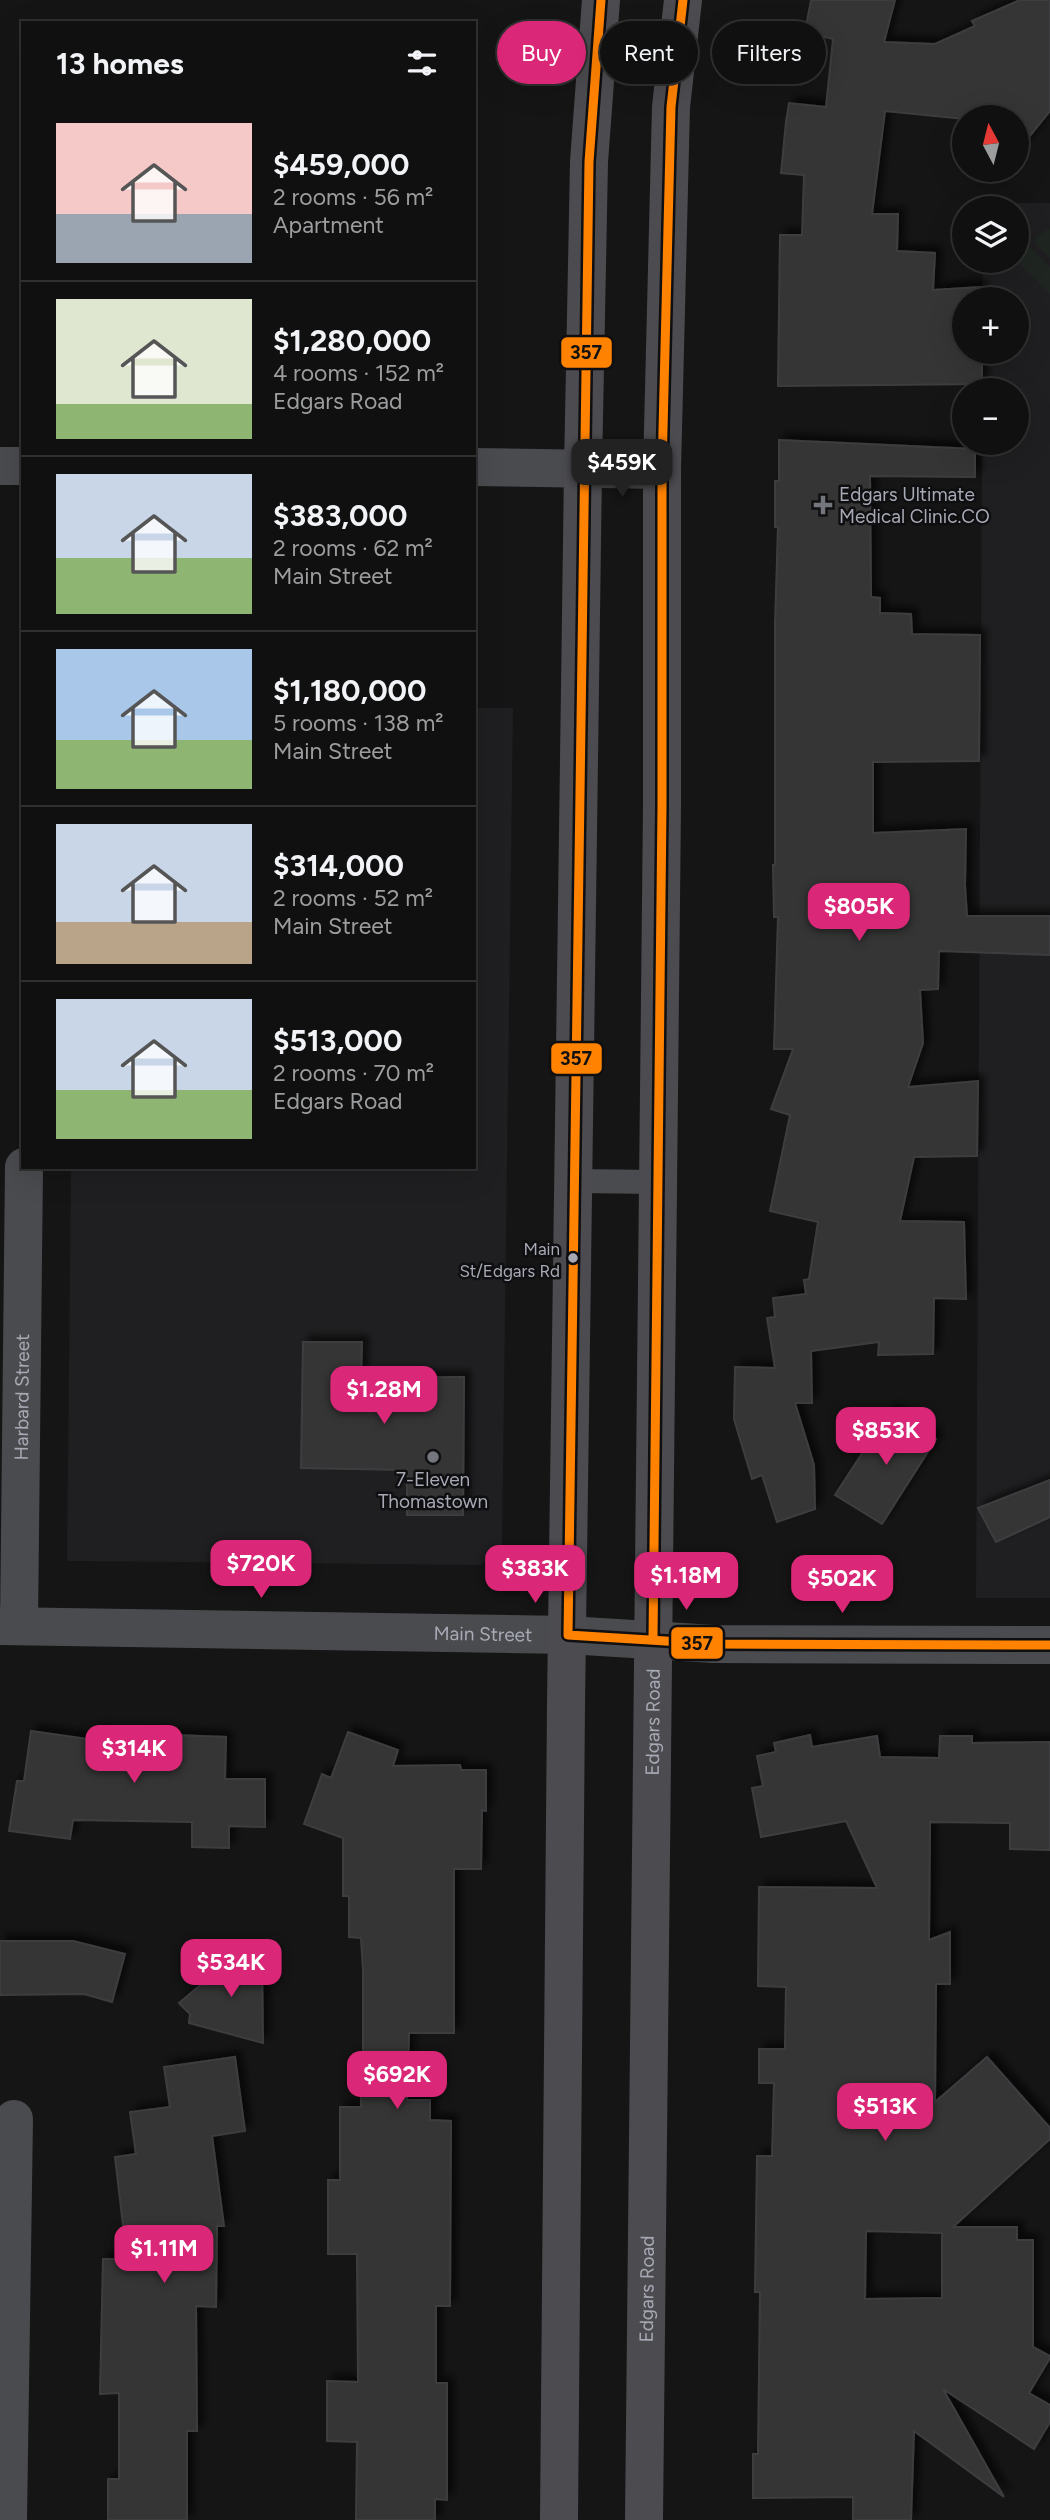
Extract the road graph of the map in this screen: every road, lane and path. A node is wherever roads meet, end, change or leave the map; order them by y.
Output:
1 (601, 0) edge
2 (683, 0) edge
3 (0, 466) edge
4 (21, 466) edge
5 (476, 467) edge
6 (583, 469) junction
7 (662, 470) junction
8 (24, 1169) edge
9 (575, 1181) junction
10 (658, 1182) junction
11 (10, 1626) edge
12 (568, 1635) junction
13 (653, 1639) junction
14 (1050, 1646) edge
15 (14, 2119) dead end
16 (8, 2520) edge
17 (559, 2520) edge
18 (644, 2520) edge

1 - 6 main road
2 - 7 main road, Edgars Road
3 - 4 street
5 - 6 street
6 - 7 street
6 - 9 main road
7 - 10 main road, Edgars Road
8 - 11 street, Harbard Street
9 - 10 lane
9 - 12 main road
10 - 13 main road, Edgars Road
11 - 12 street, Main Street
12 - 13 street, Main Street
12 - 17 main road
13 - 14 street, Main Street
13 - 18 main road, Edgars Road
15 - 16 street

